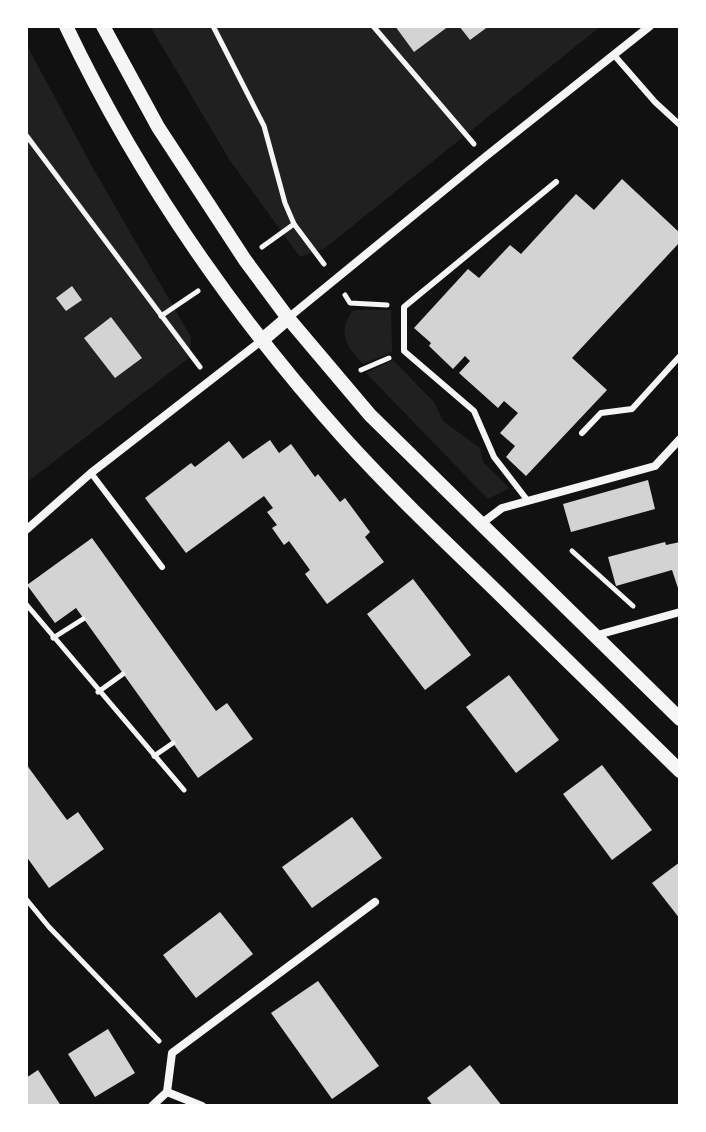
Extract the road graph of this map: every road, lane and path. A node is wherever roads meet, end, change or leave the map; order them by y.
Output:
1 (66, 26) edge
2 (103, 26) edge
3 (213, 26) edge
4 (373, 26) edge
5 (650, 26) edge
6 (614, 55) junction
7 (680, 125) edge
8 (26, 135) edge
9 (485, 157) junction
10 (556, 182) dead end
11 (334, 279) junction
12 (404, 307) junction
13 (288, 318) junction
14 (261, 341) junction
15 (680, 356) edge
16 (210, 381) junction
17 (582, 433) dead end
18 (680, 439) edge
19 (91, 473) junction
20 (528, 501) junction
21 (482, 523) junction
22 (26, 530) edge
23 (572, 551) dead end
24 (162, 567) dead end
25 (26, 604) edge
26 (680, 612) edge
27 (83, 619) dead end
28 (648, 620) junction
29 (594, 636) junction
30 (53, 638) junction
31 (123, 674) dead end
32 (98, 692) junction
33 (680, 719) edge
34 (173, 743) dead end
35 (154, 756) junction
36 (680, 771) edge
37 (184, 790) dead end
38 (26, 899) edge
39 (375, 902) dead end
40 (172, 1053) junction
41 (167, 1092) junction
42 (152, 1106) edge
43 (202, 1106) edge

1 - 14 street
2 - 13 street
3 - 11 path
4 - 9 path
5 - 6 street
6 - 7 lane
6 - 9 street
8 - 16 path
9 - 11 street
10 - 12 lane
11 - 12 path
11 - 13 street
12 - 20 lane
13 - 14 street
13 - 21 street
14 - 16 street
14 - 36 street
15 - 17 lane
16 - 19 street
18 - 20 street
19 - 22 street
19 - 24 lane
20 - 21 street
21 - 29 street
23 - 28 path
25 - 30 path
26 - 28 street
27 - 30 path
28 - 29 street
29 - 33 street
30 - 32 path
31 - 32 path
32 - 35 path
34 - 35 path
35 - 37 path
38 - 40 path
39 - 40 street
40 - 41 street
41 - 42 street
41 - 43 street

